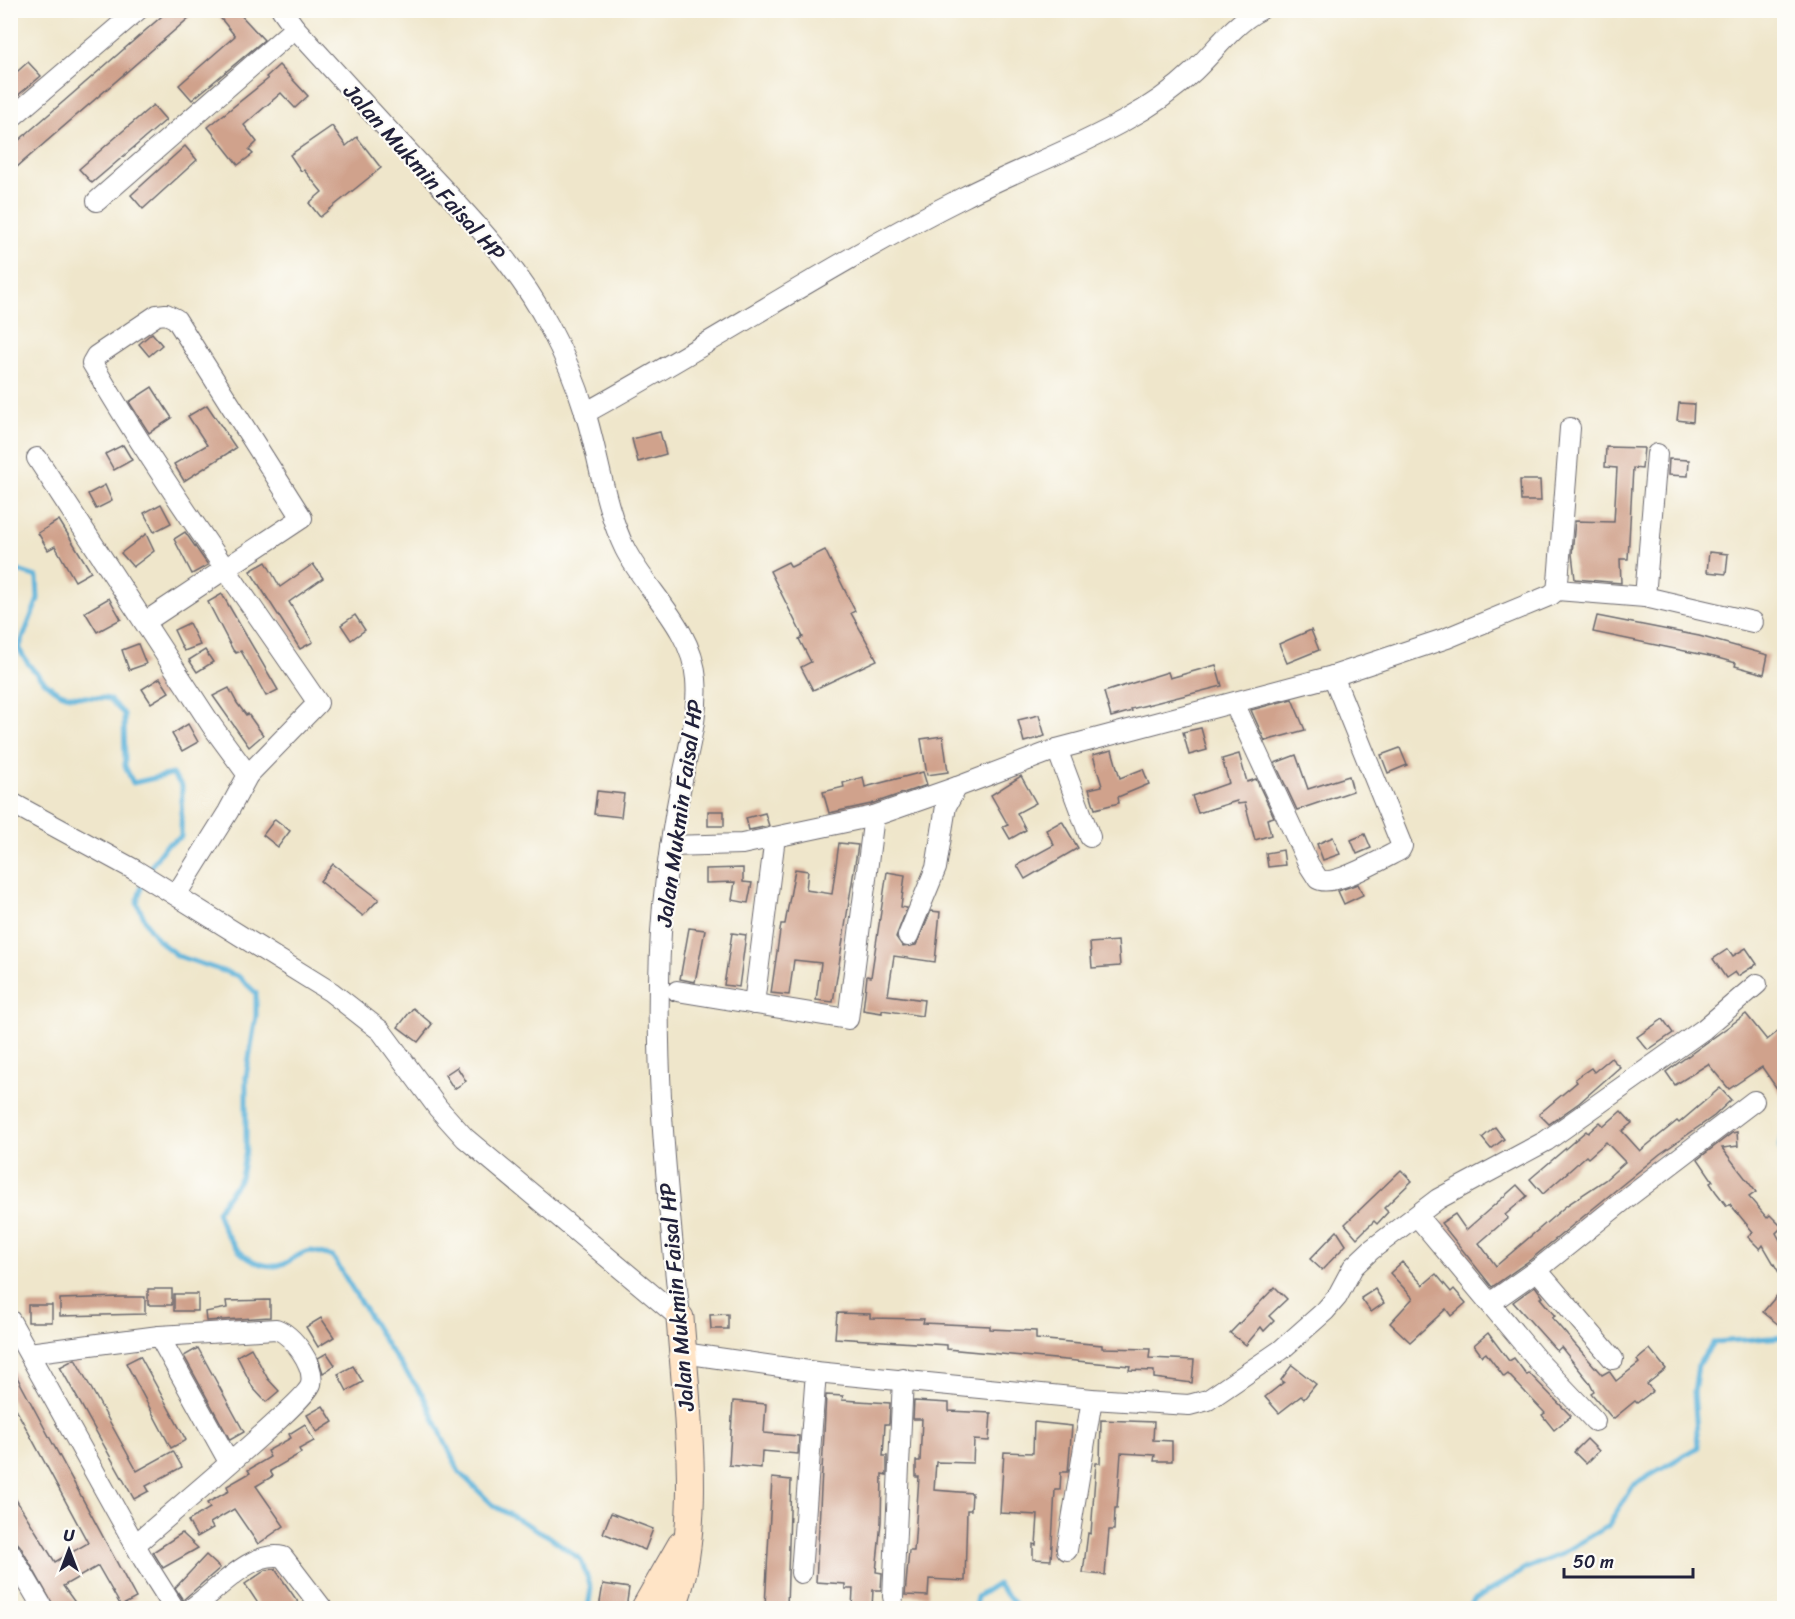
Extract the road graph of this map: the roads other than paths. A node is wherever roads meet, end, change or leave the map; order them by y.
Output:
1 (138, 10) edge
2 (282, 10) edge
3 (1260, 10) edge
4 (295, 28) junction
5 (10, 119) edge
6 (97, 201) dead end
7 (585, 413) junction
8 (1570, 428) dead end
9 (1657, 454) dead end
10 (37, 458) dead end
11 (225, 568) junction
12 (1557, 590) junction
13 (1645, 597) junction
14 (145, 622) junction
15 (1753, 622) dead end
16 (1333, 676) junction
17 (1234, 703) junction
18 (1057, 749) junction
19 (248, 775) junction
20 (957, 787) junction
21 (10, 802) edge
22 (874, 816) junction
23 (774, 837) junction
24 (1090, 837) dead end
25 (670, 846) junction
26 (176, 895) junction
27 (908, 936) dead end
28 (1756, 984) dead end
29 (677, 991) dead end
30 (754, 1004) junction
31 (1754, 1101) dead end
32 (1417, 1216) junction
33 (1537, 1270) junction
34 (1490, 1303) junction
35 (680, 1318) junction
36 (10, 1320) edge
37 (159, 1336) junction
38 (29, 1353) junction
39 (683, 1353) junction
40 (1613, 1359) dead end
41 (816, 1372) junction
42 (903, 1379) junction
43 (1092, 1400) junction
44 (1595, 1421) dead end
45 (229, 1462) junction
46 (689, 1530) junction
47 (135, 1545) junction
48 (1067, 1550) dead end
49 (10, 1552) edge
50 (801, 1573) dead end
51 (893, 1597) dead end
52 (43, 1608) edge
53 (174, 1608) edge
54 (192, 1608) edge
55 (322, 1608) edge
56 (645, 1608) edge
57 (672, 1608) edge

1 - 5 street
2 - 4 street, Jalan Mukmin Faisal HP
3 - 7 street
4 - 6 street
4 - 7 street, Jalan Mukmin Faisal HP
7 - 25 street, Jalan Mukmin Faisal HP
8 - 12 street
9 - 13 street
10 - 14 street
11 - 11 street
11 - 14 street
11 - 19 street
12 - 13 street
12 - 16 street
13 - 15 street
14 - 19 street
16 - 17 street
16 - 17 street
17 - 18 street
18 - 20 street
18 - 24 street
19 - 26 street
20 - 22 street
20 - 27 street
21 - 26 street
22 - 23 street
22 - 30 street
23 - 25 street
23 - 30 street
25 - 35 street, Jalan Mukmin Faisal HP
26 - 35 street
28 - 32 street
29 - 30 street
31 - 33 street
32 - 34 street
32 - 43 street
33 - 34 street
33 - 40 street
34 - 44 street
35 - 39 street, Jalan Mukmin Faisal HP
36 - 38 street
37 - 38 street
37 - 45 street
37 - 45 street
38 - 47 street
39 - 41 street
39 - 46 street, Jalan Mukmin Faisal HP
41 - 42 street
41 - 50 street
42 - 43 street
42 - 51 street
43 - 48 street
45 - 47 street
46 - 56 street, Jalan Mukmin Faisal HP
46 - 57 street, Jalan Mukmin Faisal HP
47 - 53 street
49 - 52 street
54 - 55 street

